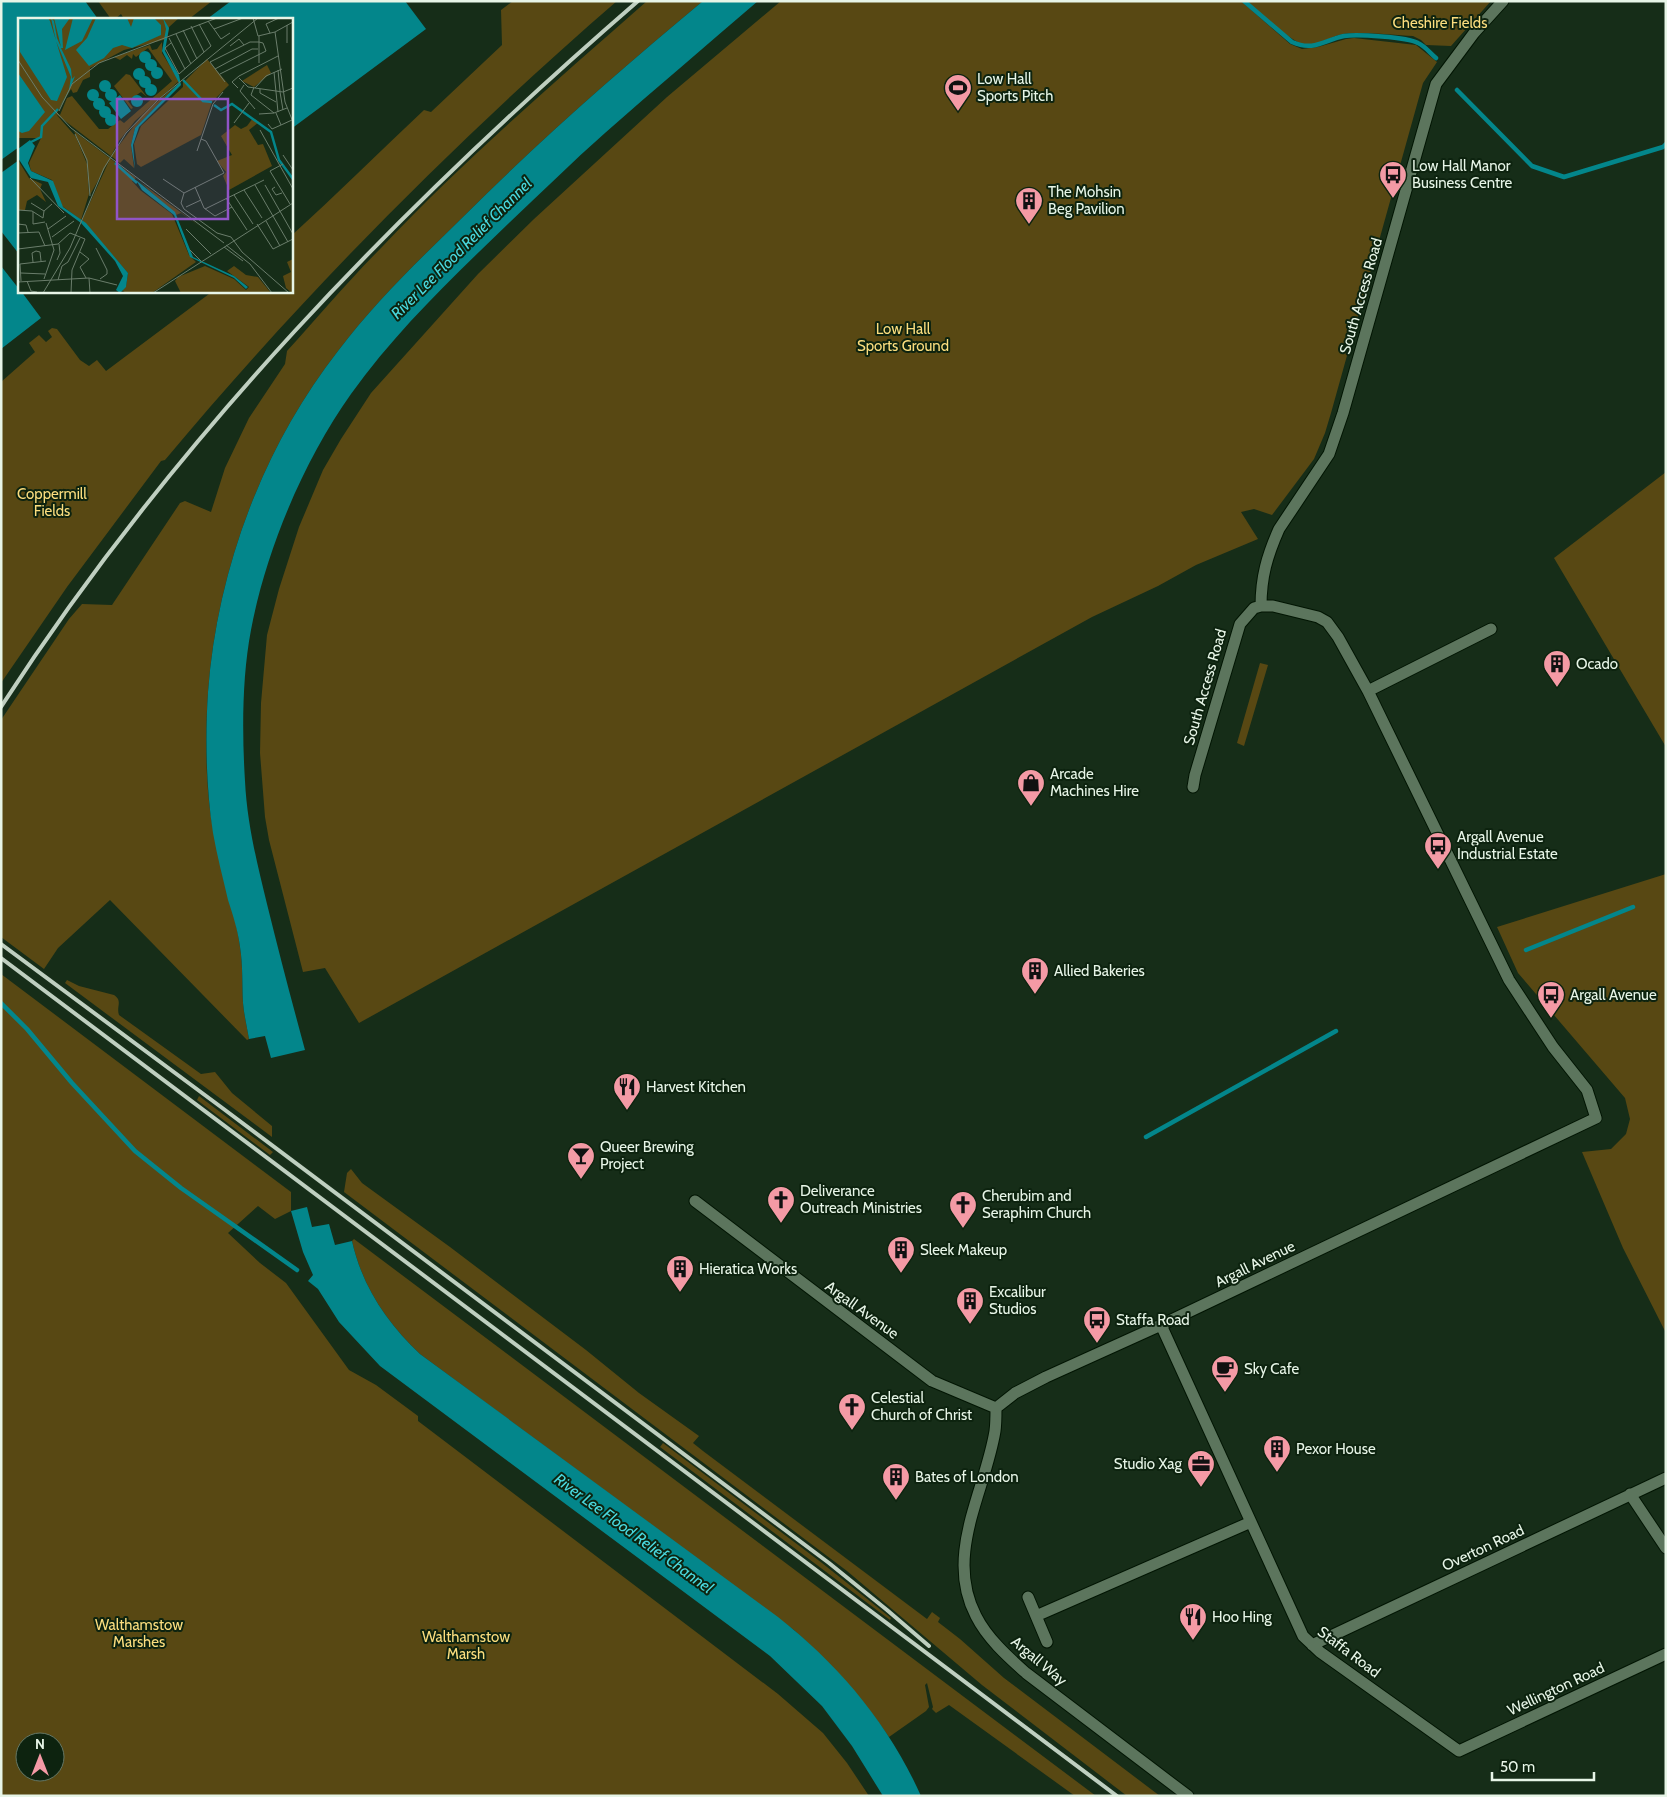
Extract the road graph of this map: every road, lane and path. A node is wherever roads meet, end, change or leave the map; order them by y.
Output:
1 (1503, 1) edge
2 (1261, 606) junction
3 (1491, 629) dead end
4 (1368, 691) junction
5 (1193, 787) dead end
6 (695, 1201) dead end
7 (1161, 1325) junction
8 (996, 1408) junction
9 (1666, 1478) edge
10 (1630, 1494) junction
11 (1251, 1522) junction
12 (1666, 1548) edge
13 (1028, 1597) dead end
14 (1036, 1616) junction
15 (1047, 1642) dead end
16 (1312, 1645) junction
17 (1666, 1654) edge
18 (1459, 1751) joint
19 (1188, 1796) edge

1 - 2 street, South Access Road
2 - 4 street
2 - 5 street, South Access Road
3 - 4 street
4 - 7 street, Argall Avenue
6 - 8 street, Argall Avenue
7 - 8 street, Argall Avenue
7 - 11 street, Staffa Road
8 - 19 street, Argall Way
9 - 10 street, Overton Road
10 - 12 street
10 - 16 street, Overton Road
11 - 14 street
11 - 16 street, Staffa Road
13 - 14 street
14 - 15 street
16 - 18 street, Staffa Road
17 - 18 street, Wellington Road

